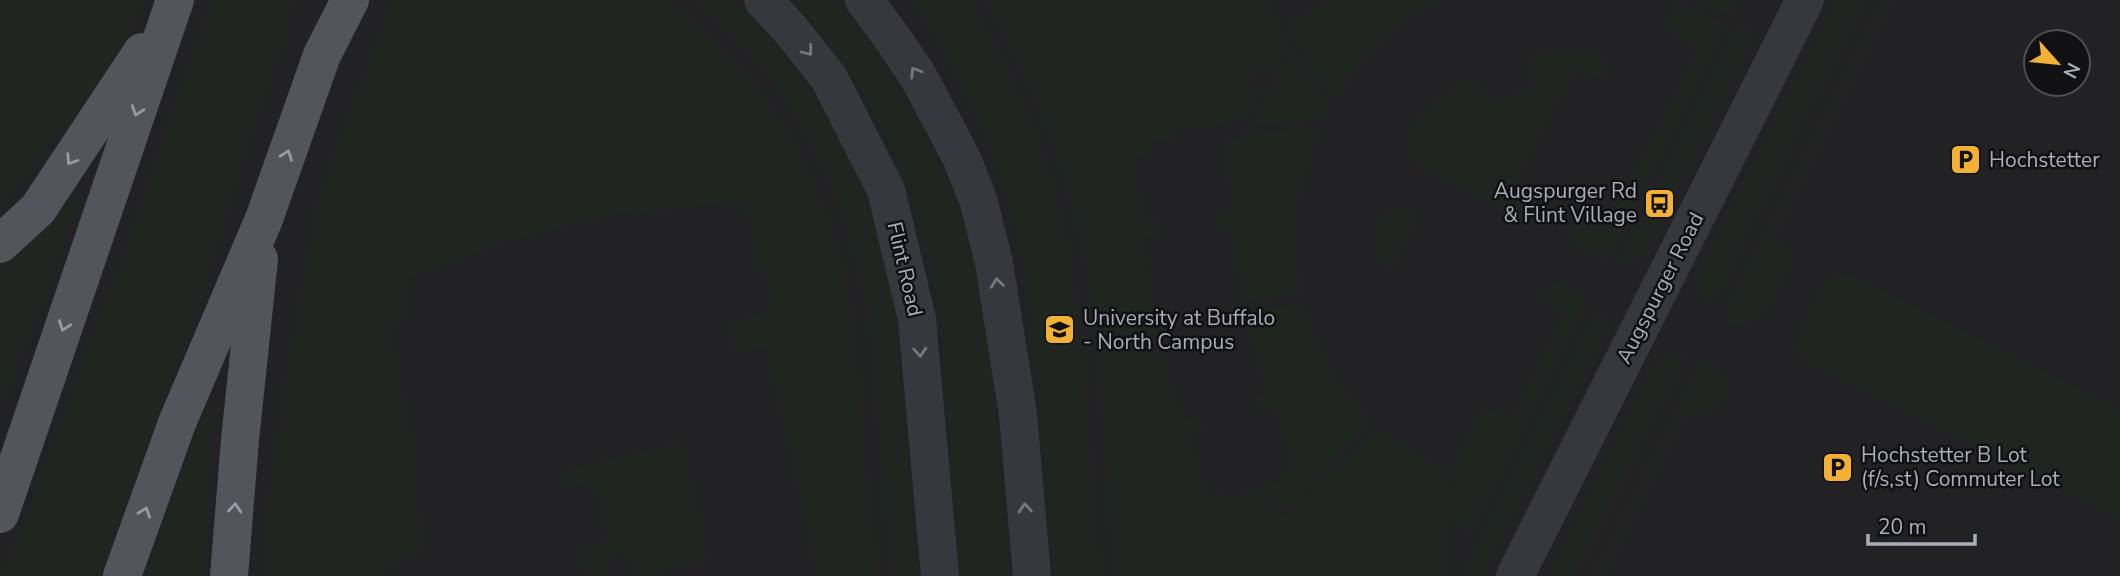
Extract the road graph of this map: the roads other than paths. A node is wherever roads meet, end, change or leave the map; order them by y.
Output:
1 (175, 0) edge
2 (319, 0) edge
3 (349, 0) edge
4 (763, 0) edge
5 (864, 0) edge
6 (1805, 0) edge
7 (322, 55) junction
8 (264, 219) junction
9 (0, 244) edge
10 (0, 514) edge
11 (122, 576) edge
12 (229, 576) edge
13 (940, 576) edge
14 (1031, 576) edge
15 (1515, 576) edge

1 -> 9 main road
1 -> 10 main road
2 - 7 main road
3 - 7 main road
4 -> 13 street, Flint Road
14 -> 5 street
6 - 15 street, Augspurger Road
8 -> 7 main road
11 -> 8 main road
12 -> 8 main road

